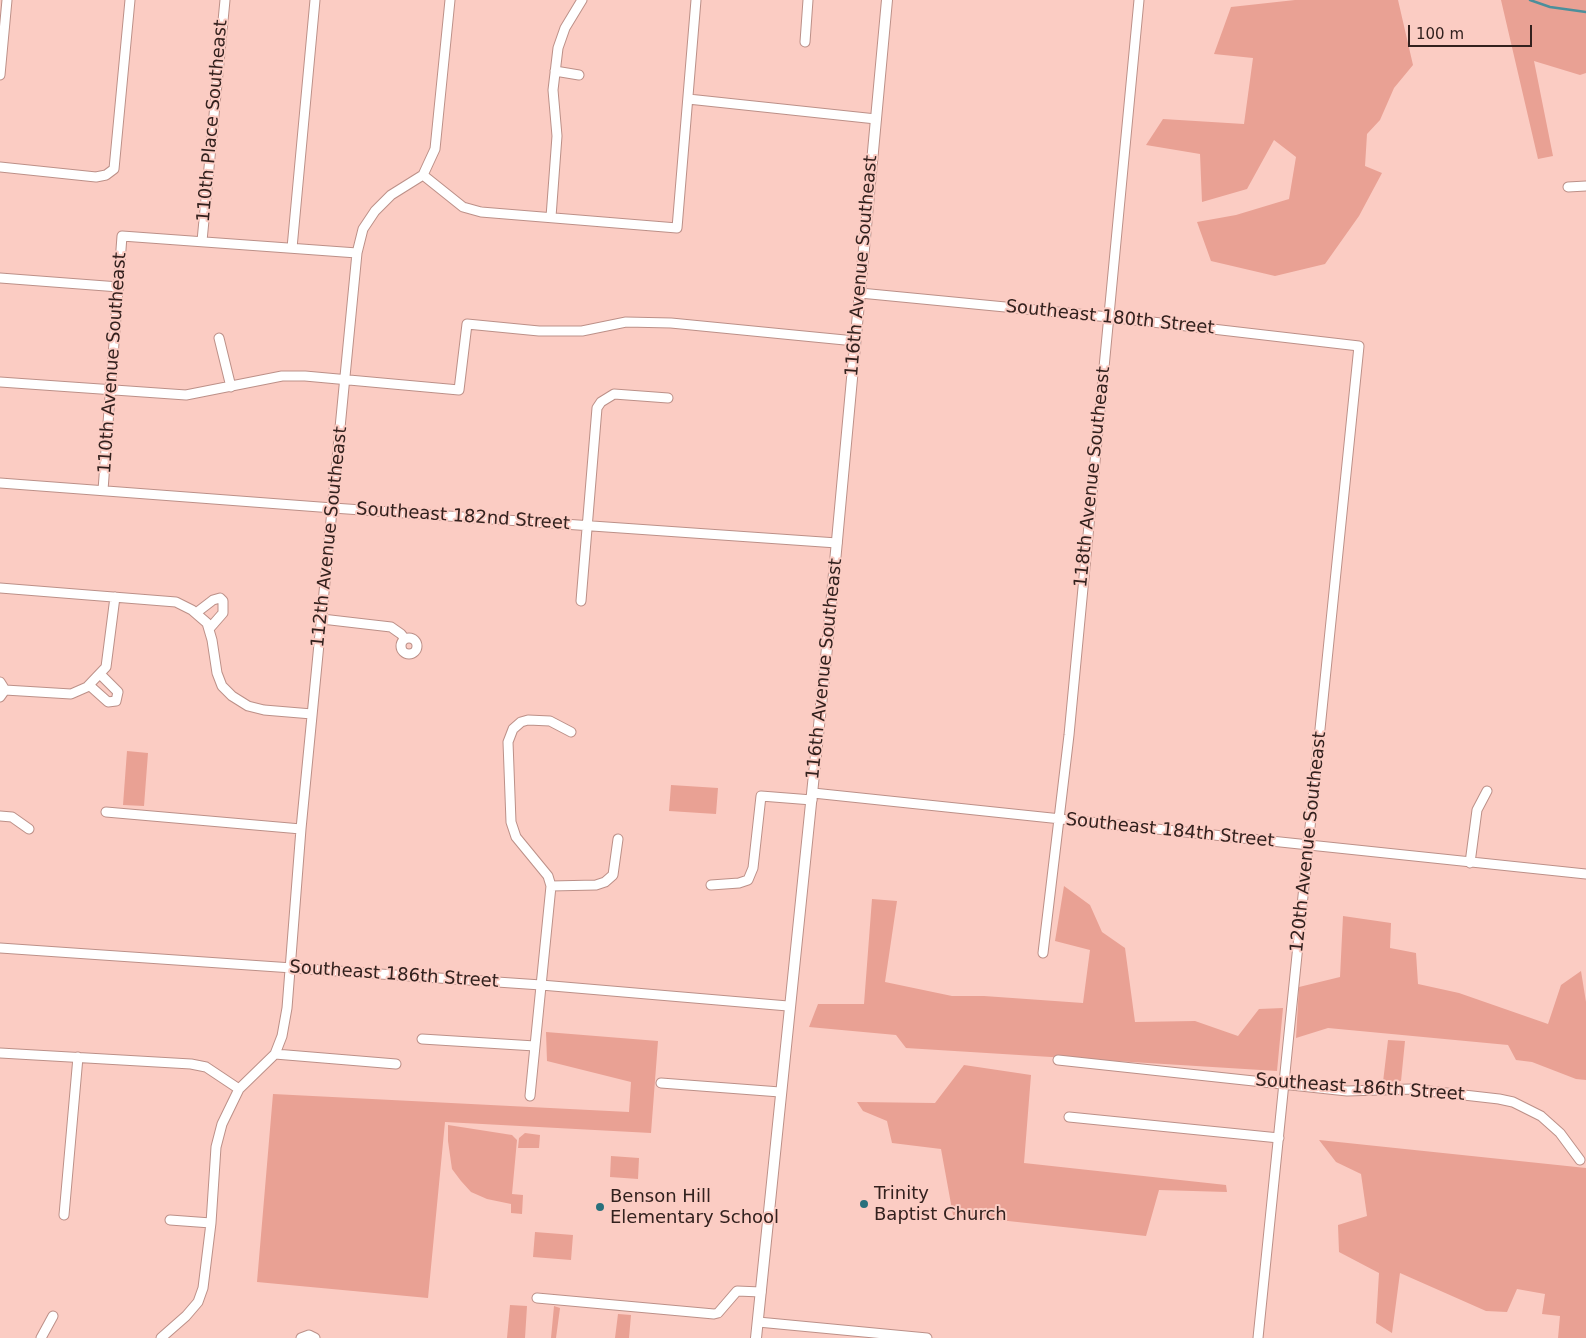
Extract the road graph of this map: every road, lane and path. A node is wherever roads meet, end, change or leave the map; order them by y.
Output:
1 (7, 0) edge
2 (130, 0) edge
3 (224, 0) edge
4 (315, 0) edge
5 (450, 0) edge
6 (582, 0) edge
7 (696, 0) edge
8 (808, 0) edge
9 (886, 0) edge
10 (1139, 0) edge
11 (805, 42) dead end
12 (555, 71) junction
13 (0, 74) edge
14 (579, 75) dead end
15 (688, 99) junction
16 (876, 119) junction
17 (0, 167) edge
18 (423, 175) junction
19 (1586, 186) edge
20 (1568, 187) dead end
21 (551, 217) junction
22 (202, 241) junction
23 (292, 248) junction
24 (357, 253) junction
25 (0, 278) edge
26 (118, 287) junction
27 (860, 293) junction
28 (1109, 317) junction
29 (219, 338) dead end
30 (855, 341) junction
31 (1359, 346) joint
32 (345, 379) junction
33 (0, 382) edge
34 (231, 387) junction
35 (111, 391) junction
36 (668, 398) dead end
37 (0, 483) edge
38 (103, 490) junction
39 (333, 508) junction
40 (586, 526) junction
41 (837, 543) junction
42 (0, 588) edge
43 (115, 597) junction
44 (581, 601) dead end
45 (196, 613) junction
46 (322, 619) junction
47 (209, 630) junction
48 (405, 639) dead end
49 (99, 676) junction
50 (89, 685) junction
51 (2, 689) edge
52 (312, 714) junction
53 (570, 732) dead end
54 (1487, 791) dead end
55 (812, 797) junction
56 (106, 812) dead end
57 (0, 816) edge
58 (1059, 819) junction
59 (29, 829) dead end
60 (301, 829) junction
61 (618, 839) dead end
62 (1308, 846) junction
63 (1470, 863) junction
64 (1586, 874) edge
65 (710, 885) dead end
66 (551, 886) junction
67 (0, 948) edge
68 (1043, 953) dead end
69 (290, 968) junction
70 (541, 985) junction
71 (788, 1006) junction
72 (422, 1039) dead end
73 (535, 1046) junction
74 (0, 1053) edge
75 (275, 1054) junction
76 (78, 1057) junction
77 (1058, 1060) dead end
78 (396, 1064) dead end
79 (661, 1083) dead end
80 (1284, 1083) junction
81 (239, 1089) junction
82 (780, 1092) junction
83 (530, 1096) dead end
84 (1069, 1117) dead end
85 (1279, 1138) junction
86 (1580, 1160) dead end
87 (64, 1214) dead end
88 (170, 1220) dead end
89 (211, 1223) junction
90 (760, 1292) junction
91 (537, 1298) dead end
92 (53, 1316) dead end
93 (758, 1322) junction
94 (164, 1337) edge
95 (41, 1338) edge
96 (302, 1338) edge
97 (315, 1338) edge
98 (756, 1338) edge
99 (928, 1338) edge
100 (1258, 1338) edge

1 - 13 street
2 - 17 street
3 - 22 street, 110th Place Southeast
4 - 23 street
5 - 18 street
6 - 12 street
7 - 15 street
8 - 11 street
9 - 16 street, 116th Avenue Southeast
10 - 28 street, 118th Avenue Southeast
12 - 14 street
12 - 21 street
15 - 16 street
15 - 21 street
16 - 27 street, 116th Avenue Southeast
18 - 21 street
18 - 24 street, 112th Avenue Southeast
19 - 20 street
22 - 23 street
22 - 26 street, 110th Avenue Southeast
23 - 24 street
24 - 32 street, 112th Avenue Southeast
25 - 26 street
26 - 35 street, 110th Avenue Southeast
27 - 28 street, Southeast 180th Street
27 - 30 street, 116th Avenue Southeast
28 - 31 street, Southeast 180th Street
28 - 58 street, 118th Avenue Southeast
29 - 34 street
30 - 32 street
30 - 41 street, 116th Avenue Southeast
31 - 62 street, 120th Avenue Southeast
32 - 34 street
32 - 39 street, 112th Avenue Southeast
33 - 35 street
34 - 35 street
35 - 38 street, 110th Avenue Southeast
36 - 40 street
37 - 38 street, Southeast 182nd Street
38 - 39 street, Southeast 182nd Street
39 - 40 street, Southeast 182nd Street
39 - 46 street, 112th Avenue Southeast
40 - 41 street, Southeast 182nd Street
40 - 44 street
41 - 55 street, 116th Avenue Southeast
42 - 43 street
43 - 45 street
43 - 49 street
45 - 47 street
45 - 47 street
46 - 48 street
46 - 52 street, 112th Avenue Southeast
47 - 52 street
49 - 50 street
49 - 50 street
50 - 51 street
52 - 60 street, 112th Avenue Southeast
53 - 66 street
54 - 63 street
55 - 58 street, Southeast 184th Street
55 - 65 street, Southeast 184th Street
55 - 71 street, 116th Avenue Southeast
56 - 60 street
57 - 59 street
58 - 62 street, Southeast 184th Street
58 - 68 street, 118th Avenue Southeast
60 - 69 street, 112th Avenue Southeast
61 - 66 street
62 - 63 street, Southeast 184th Street
62 - 80 street, 120th Avenue Southeast
63 - 64 street, Southeast 184th Street
66 - 70 street
67 - 69 street, Southeast 186th Street
69 - 70 street, Southeast 186th Street
69 - 75 street, 112th Avenue Southeast
70 - 71 street, Southeast 186th Street
70 - 73 street
71 - 82 street, 116th Avenue Southeast
72 - 73 street
73 - 83 street
74 - 76 street
75 - 78 street
75 - 81 street, 112th Avenue Southeast
76 - 81 street
76 - 87 street
77 - 80 street, Southeast 186th Street
79 - 82 street
80 - 85 street, 120th Avenue Southeast
80 - 86 street, Southeast 186th Street
81 - 89 street, 112th Avenue Southeast
82 - 90 street, 116th Avenue Southeast
84 - 85 street
85 - 100 street, 120th Avenue Southeast
88 - 89 street
89 - 94 street, 112th Avenue Southeast
90 - 91 street
90 - 93 street, 116th Avenue Southeast
92 - 95 street
93 - 98 street, 116th Avenue Southeast
93 - 99 street
96 - 97 street

